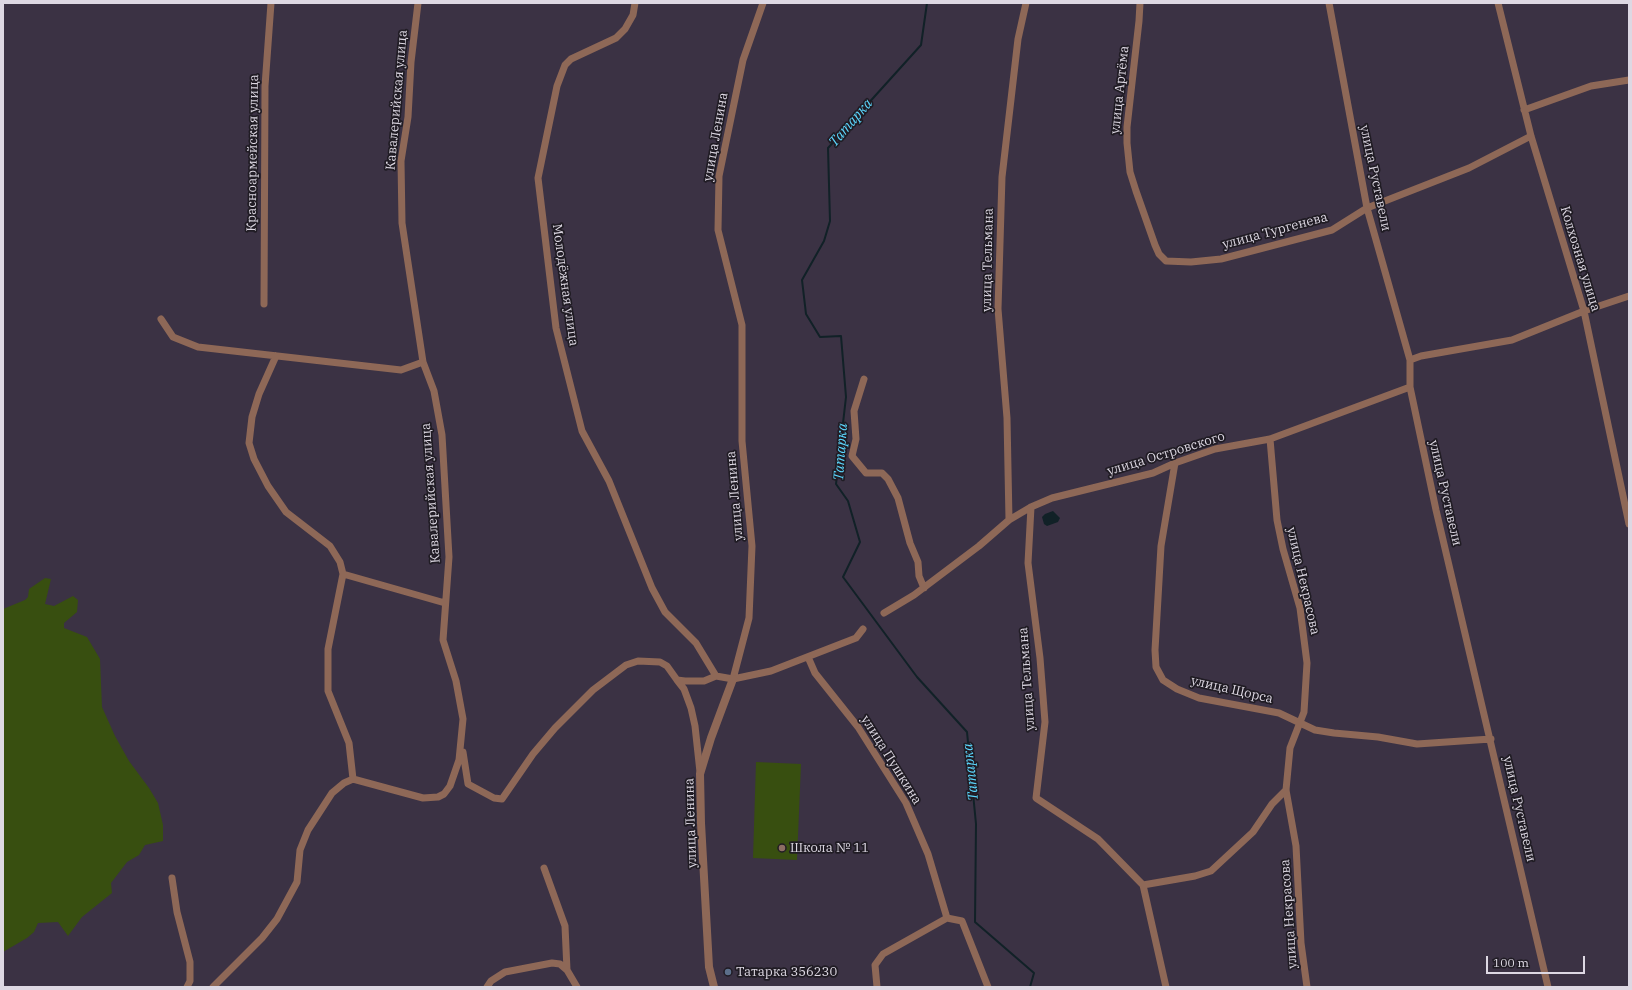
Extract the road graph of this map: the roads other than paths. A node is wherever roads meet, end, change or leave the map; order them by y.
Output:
1 (271, 3) edge
2 (418, 3) edge
3 (635, 3) edge
4 (763, 3) edge
5 (1026, 3) edge
6 (1140, 3) edge
7 (1329, 3) edge
8 (1498, 3) edge
9 (1629, 80) edge
10 (1524, 110) junction
11 (1531, 136) junction
12 (1367, 208) junction
13 (1173, 262) joint
14 (1629, 296) edge
15 (264, 304) dead end
16 (1584, 311) junction
17 (161, 319) dead end
18 (276, 356) junction
19 (1410, 360) junction
20 (423, 362) junction
21 (864, 379) dead end
22 (1410, 387) junction
23 (1270, 439) junction
24 (1175, 463) junction
25 (1031, 507) junction
26 (1009, 520) junction
27 (1629, 524) edge
28 (343, 574) junction
29 (924, 588) junction
30 (445, 603) junction
31 (884, 613) dead end
32 (863, 629) dead end
33 (808, 657) junction
34 (716, 676) junction
35 (733, 679) junction
36 (677, 680) junction
37 (1299, 723) junction
38 (1491, 739) junction
39 (462, 742) junction
40 (700, 774) junction
41 (353, 779) junction
42 (1286, 790) junction
43 (544, 868) dead end
44 (172, 878) dead end
45 (1143, 885) junction
46 (947, 918) junction
47 (567, 970) junction
48 (188, 987) edge
49 (213, 987) edge
50 (487, 987) edge
51 (577, 987) edge
52 (714, 987) edge
53 (877, 987) edge
54 (988, 987) edge
55 (1166, 987) edge
56 (1307, 987) edge
57 (1548, 987) edge

1 - 15 street, Красноармейская улица
2 - 20 street, Кавалерийская улица
3 - 34 street, Молодёжная улица
4 - 35 street, улица Ленина
5 - 26 street, улица Тельмана
6 - 13 street, улица Артёма
7 - 12 street, улица Руставели
8 - 10 street, Колхозная улица
9 - 10 street
10 - 11 street, Колхозная улица
11 - 12 street, улица Тургенева
11 - 16 street, Колхозная улица
12 - 13 street, улица Тургенева
12 - 19 street, улица Руставели
14 - 16 street
16 - 19 street
16 - 27 street, Колхозная улица
17 - 18 street
18 - 20 street
18 - 28 street
19 - 22 street, улица Руставели
20 - 30 street, Кавалерийская улица
21 - 29 street
22 - 23 street, улица Островского
22 - 38 street, улица Руставели
23 - 24 street, улица Островского
23 - 37 street, улица Некрасова
24 - 25 street, улица Островского
24 - 37 street, улица Щорса
25 - 26 street, улица Островского
25 - 45 street, улица Тельмана
26 - 29 street, улица Островского
28 - 30 street
28 - 41 street
29 - 31 street, улица Островского
30 - 39 street, Кавалерийская улица
32 - 33 street
33 - 35 street
33 - 46 street, улица Пушкина
34 - 35 street
34 - 36 street
35 - 40 street, улица Ленина
36 - 39 street
36 - 40 street
37 - 38 street, улица Щорса
37 - 42 street, улица Некрасова
38 - 57 street, улица Руставели
39 - 41 street, Кавалерийская улица
40 - 52 street, улица Ленина
41 - 49 street
42 - 45 street
42 - 56 street, улица Некрасова
43 - 47 street
44 - 48 street
45 - 55 street
46 - 53 street
46 - 54 street
47 - 50 street
47 - 51 street

